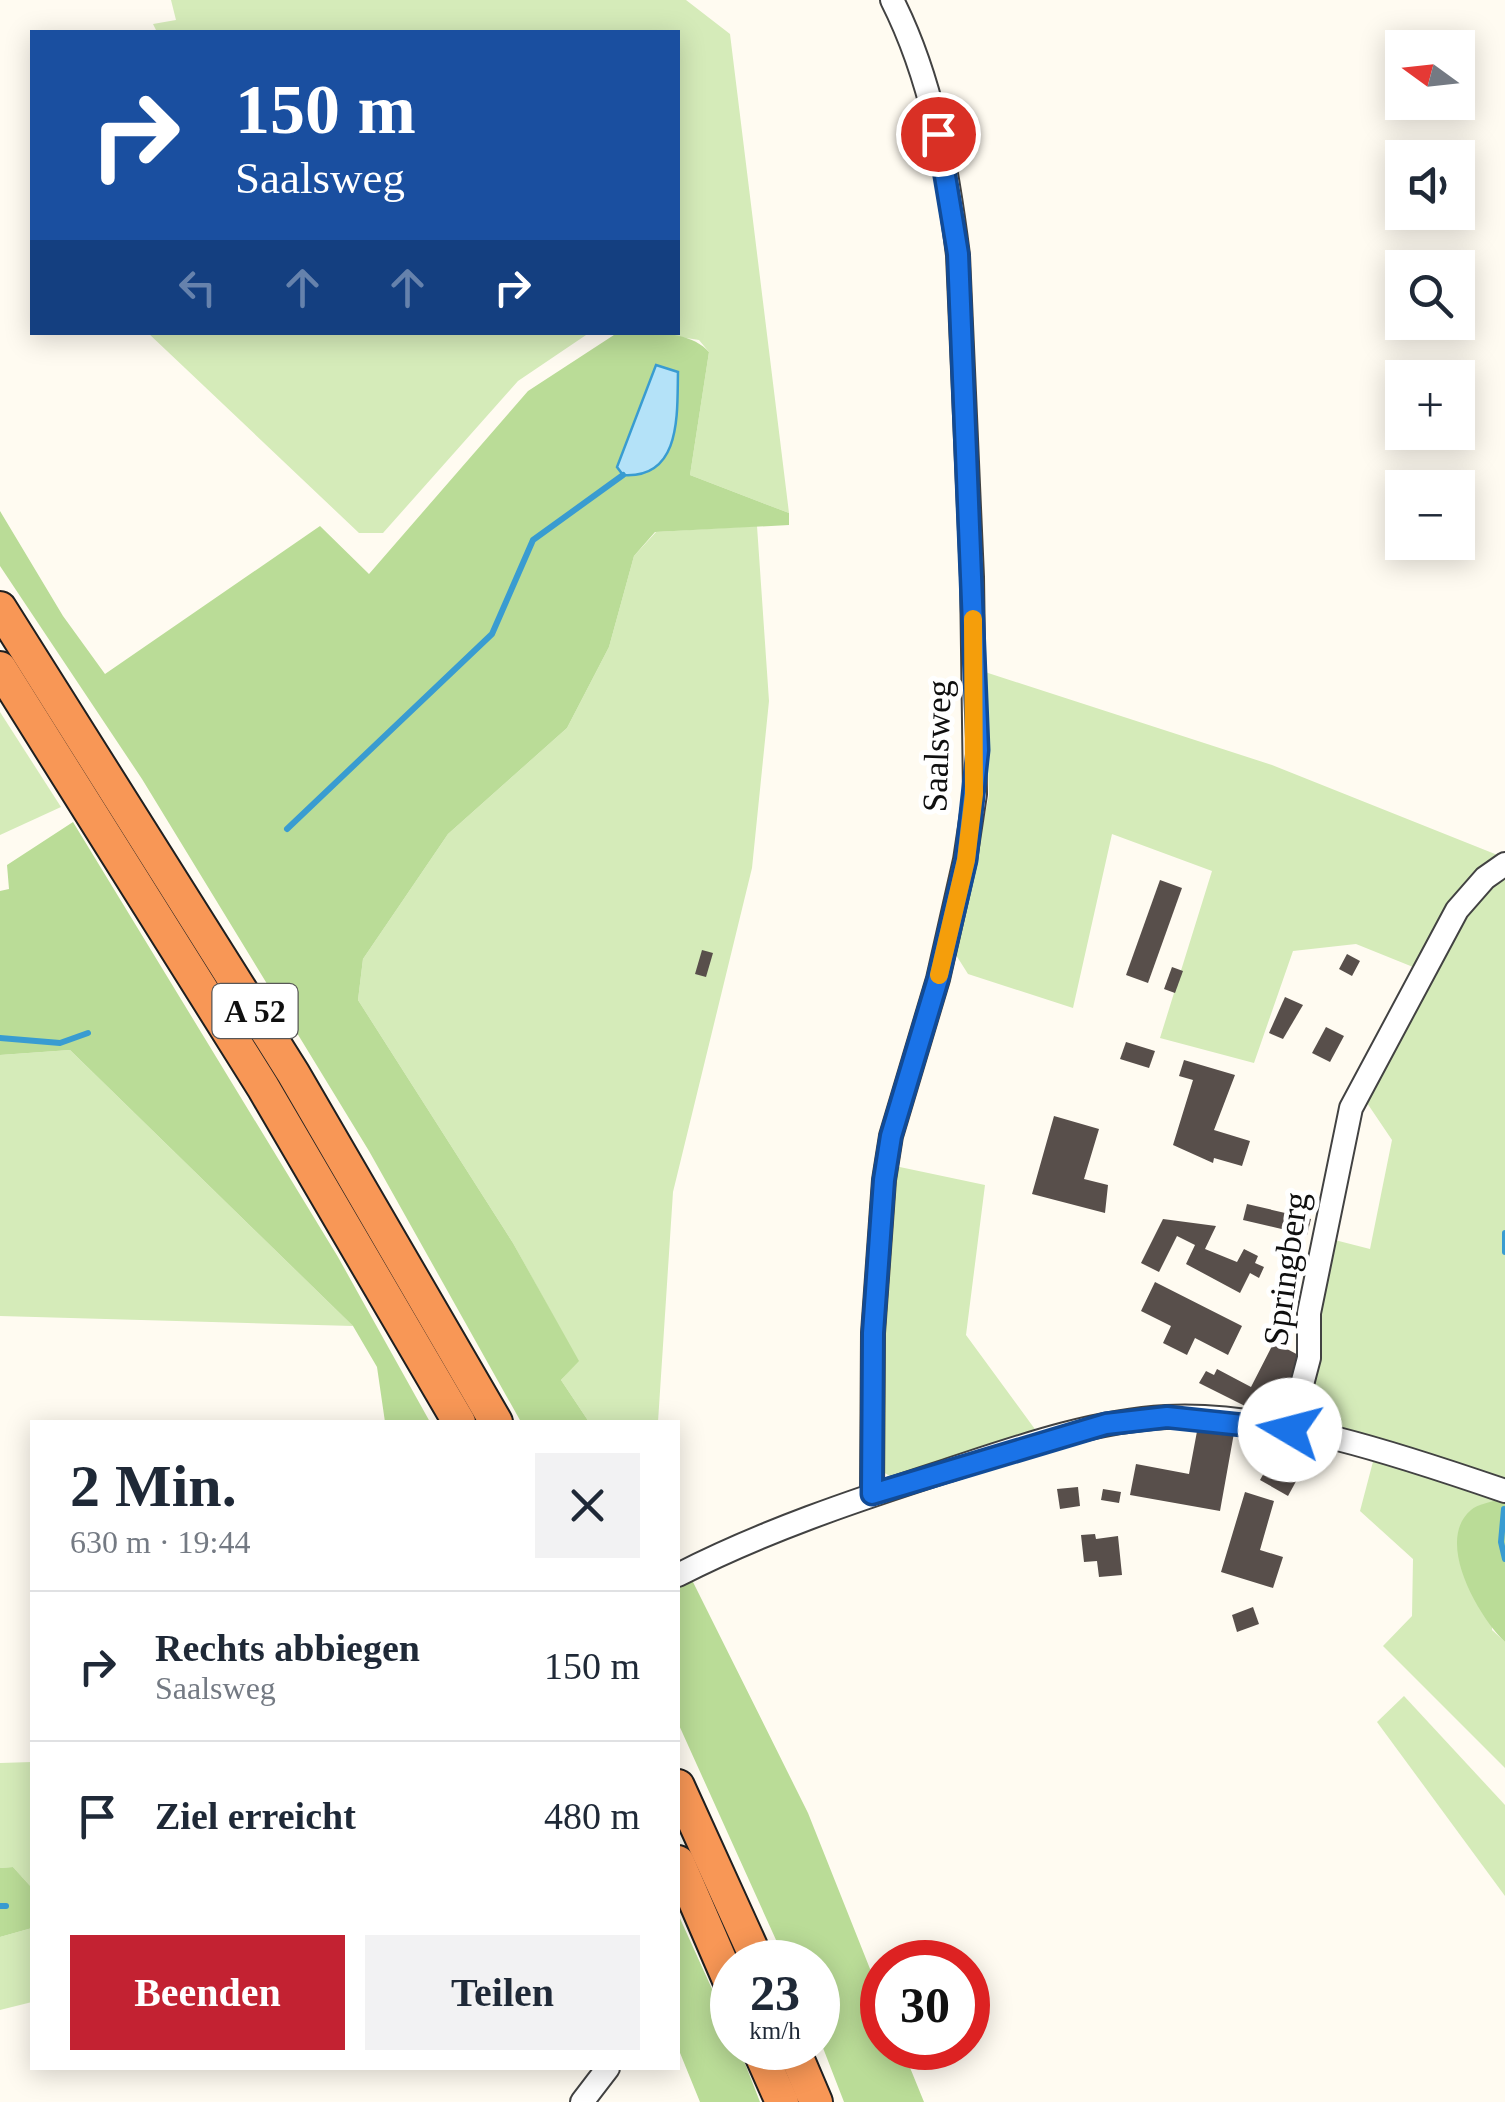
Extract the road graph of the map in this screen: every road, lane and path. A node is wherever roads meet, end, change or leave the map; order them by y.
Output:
1 (892, 0) edge
2 (0, 608) edge
3 (0, 668) edge
4 (1505, 864) edge
5 (458, 1420) edge
6 (495, 1420) edge
7 (1290, 1430) junction
8 (1505, 1491) edge
9 (876, 1493) junction
10 (680, 1574) edge
11 (680, 1790) edge
12 (680, 1867) edge
13 (712, 1940) edge
14 (748, 1940) edge
15 (606, 2070) edge
16 (768, 2070) edge
17 (803, 2070) edge
18 (582, 2102) edge
19 (782, 2102) edge
20 (816, 2102) edge

1 - 9 street, Saalsweg
2 - 6 highway, A 52
3 - 5 highway, A 52
4 - 7 street, Springberg
7 - 8 street
7 - 9 street
9 - 10 street
11 - 14 highway
12 - 13 highway
15 - 18 street
16 - 19 highway
17 - 20 highway

